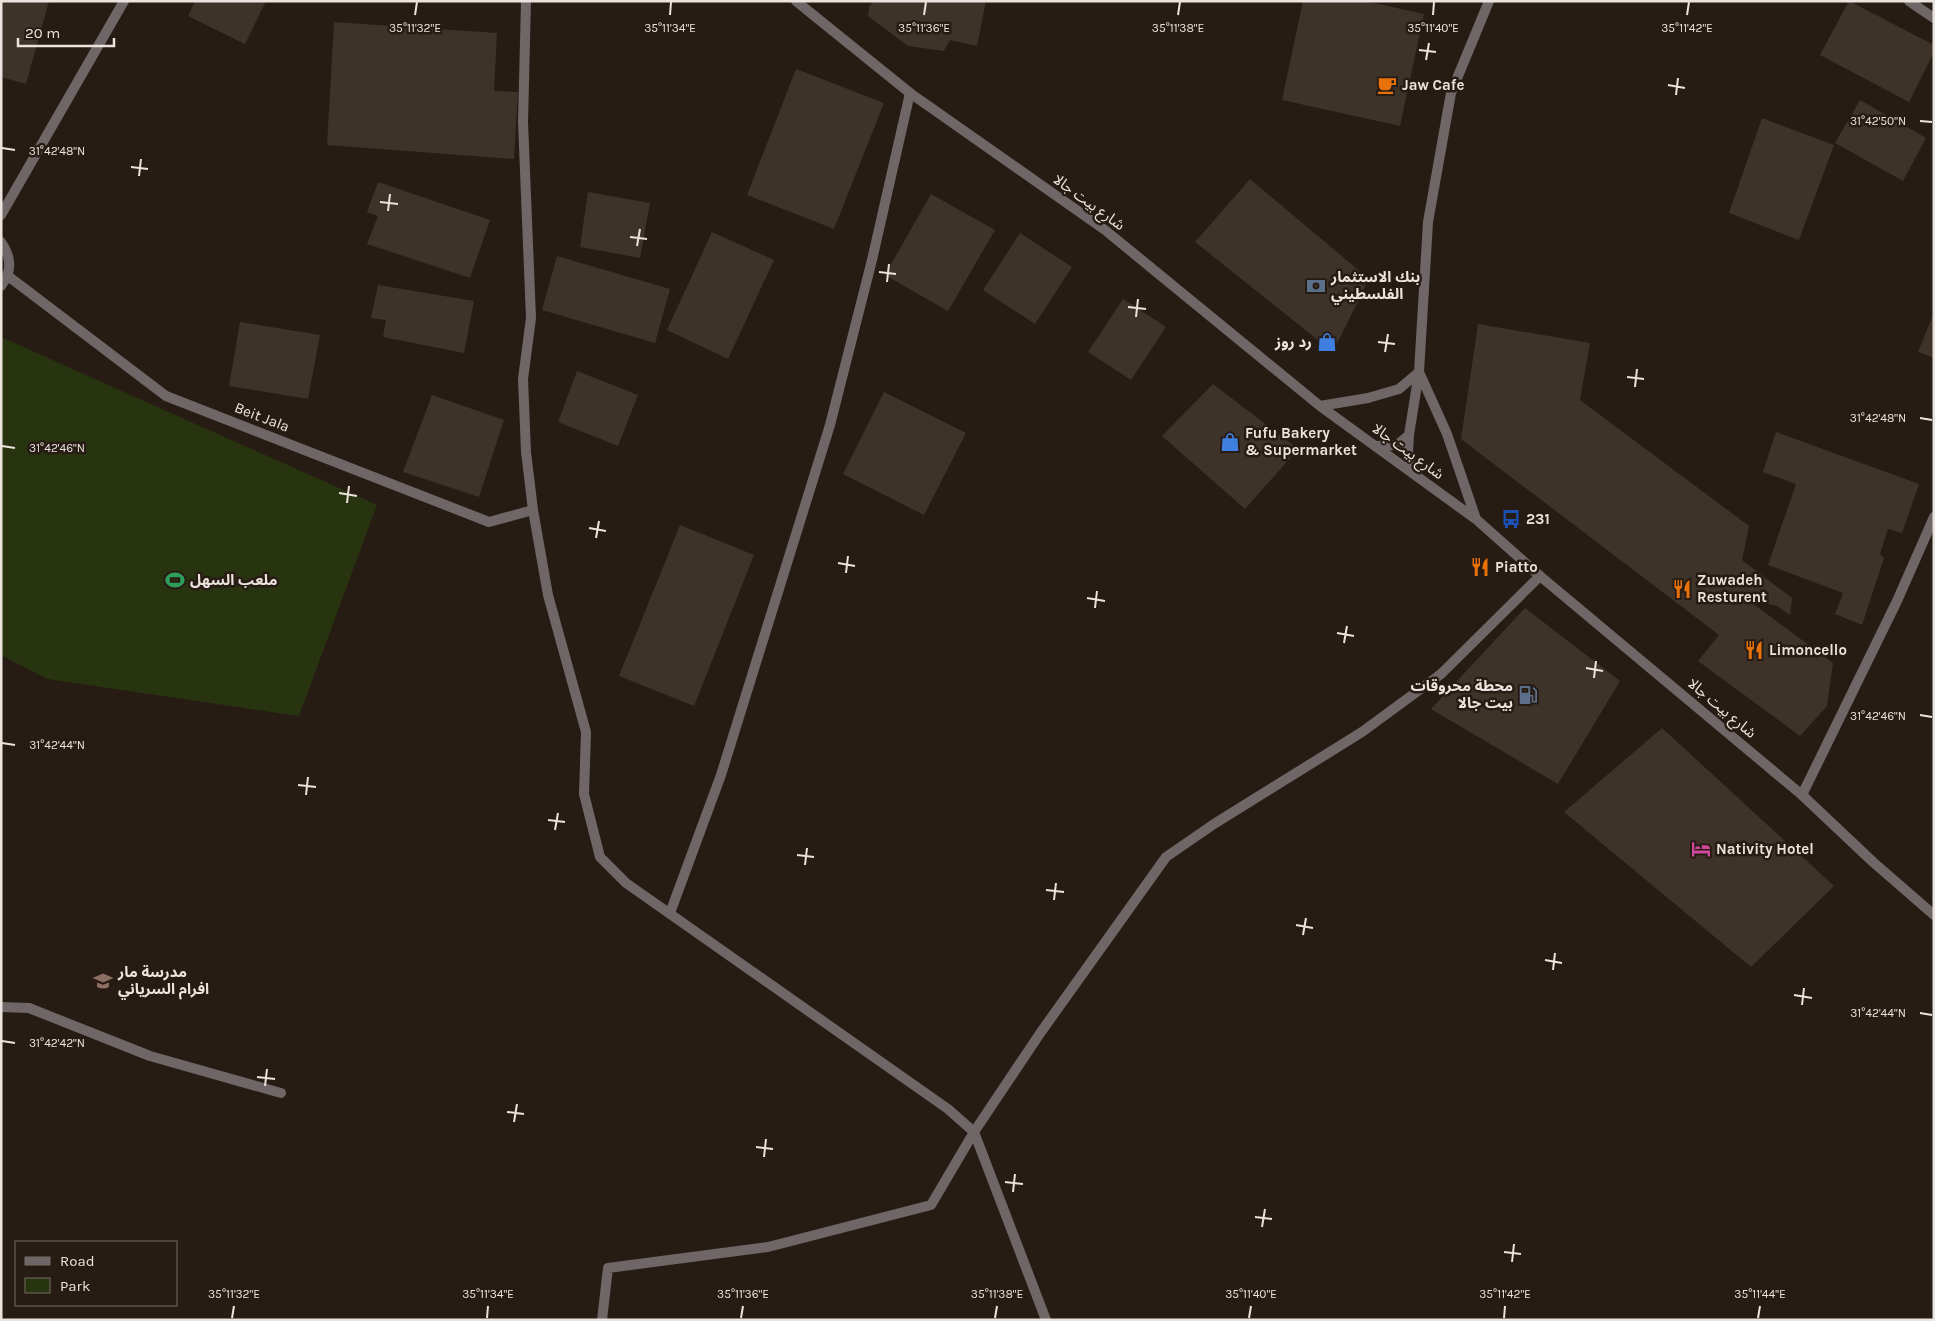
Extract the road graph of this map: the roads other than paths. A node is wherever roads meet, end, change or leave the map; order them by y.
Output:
1 (124, 1) edge
2 (526, 1) edge
3 (796, 1) edge
4 (1489, 1) edge
5 (1909, 1) edge
6 (1934, 18) edge
7 (910, 93) junction
8 (1, 215) edge
9 (1, 242) edge
10 (8, 276) junction
11 (1, 286) edge
12 (1419, 372) junction
13 (1320, 406) junction
14 (1408, 435) junction
15 (1377, 446) junction
16 (1414, 472) junction
17 (533, 510) junction
18 (1934, 517) edge
19 (1477, 520) junction
20 (1540, 576) junction
21 (1802, 795) junction
22 (670, 913) junction
23 (1934, 915) edge
24 (1, 1008) edge
25 (281, 1093) dead end
26 (974, 1132) junction
27 (602, 1320) edge
28 (1046, 1320) edge

1 - 8 street
2 - 17 street
3 - 7 street, شارع بيت جالا
4 - 12 street
5 - 6 street
7 - 13 street, شارع بيت جالا
7 - 22 street
9 - 10 street
10 - 11 street
10 - 17 street, Beit Jala
12 - 13 street
12 - 14 street
12 - 19 street
13 - 15 street, شارع بيت جالا
14 - 15 street
14 - 16 street
15 - 16 street, شارع بيت جالا
16 - 19 street, شارع بيت جالا
17 - 22 street
18 - 21 street
19 - 20 street, شارع بيت جالا
20 - 21 street, شارع بيت جالا
20 - 26 street
21 - 23 street, شارع بيت جالا
22 - 26 street
24 - 25 street
26 - 27 street
26 - 28 street

